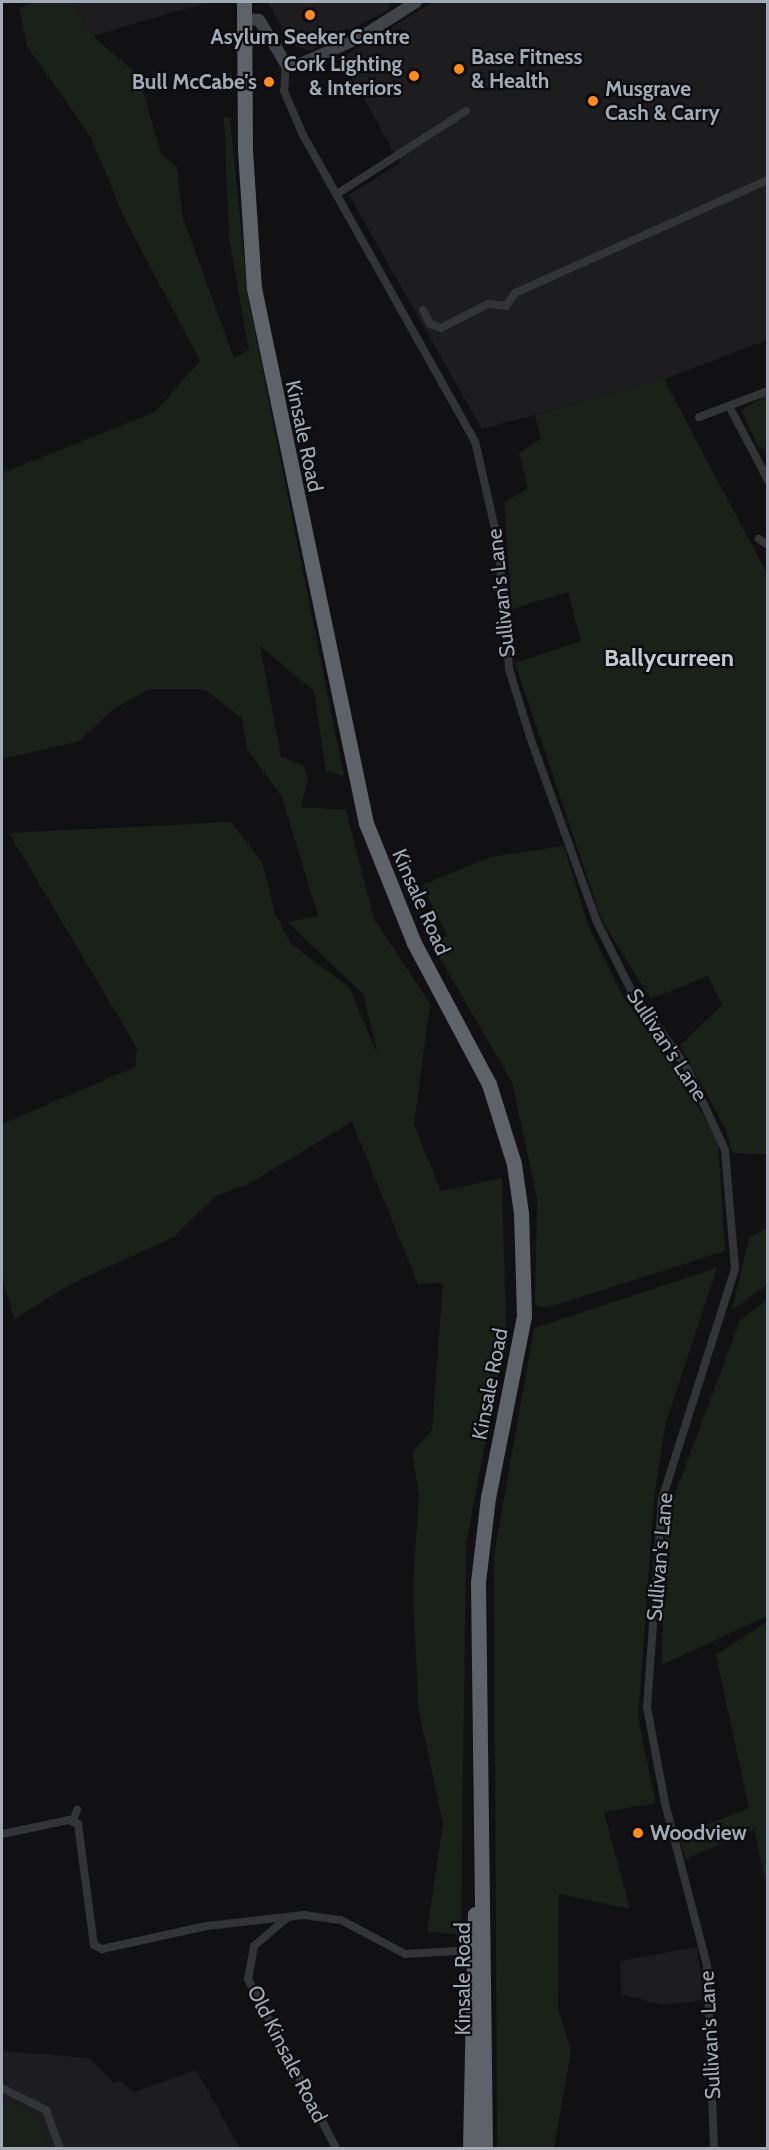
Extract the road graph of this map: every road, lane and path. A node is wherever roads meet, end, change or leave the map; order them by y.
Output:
1 (244, 2) edge
2 (416, 2) edge
3 (244, 19) junction
4 (286, 64) junction
5 (466, 111) dead end
6 (768, 180) edge
7 (340, 192) junction
8 (423, 310) dead end
9 (768, 392) edge
10 (729, 406) junction
11 (699, 417) dead end
12 (764, 464) edge
13 (768, 480) edge
14 (759, 539) dead end
15 (768, 545) edge
16 (479, 1809) junction
17 (77, 1810) dead end
18 (73, 1822) junction
19 (2, 1834) edge
20 (291, 1916) junction
21 (474, 1950) junction
22 (2, 2088) edge
23 (60, 2148) edge
24 (336, 2148) edge
25 (470, 2148) edge
26 (485, 2148) edge
27 (714, 2148) edge

1 - 3 highway, Kinsale Road
2 - 4 main road
3 - 4 main road
3 - 16 highway, Kinsale Road
4 - 7 street, Sullivan's Lane
5 - 7 street
6 - 8 street
7 - 27 street, Sullivan's Lane
9 - 10 street
10 - 11 street
10 - 12 street
12 - 13 street
14 - 15 street
16 - 21 highway, Kinsale Road
16 - 26 highway, Kinsale Road
17 - 18 street
18 - 19 street
18 - 20 street
20 - 21 street
20 - 24 street, Old Kinsale Road
21 - 25 highway, Kinsale Road
22 - 23 street

